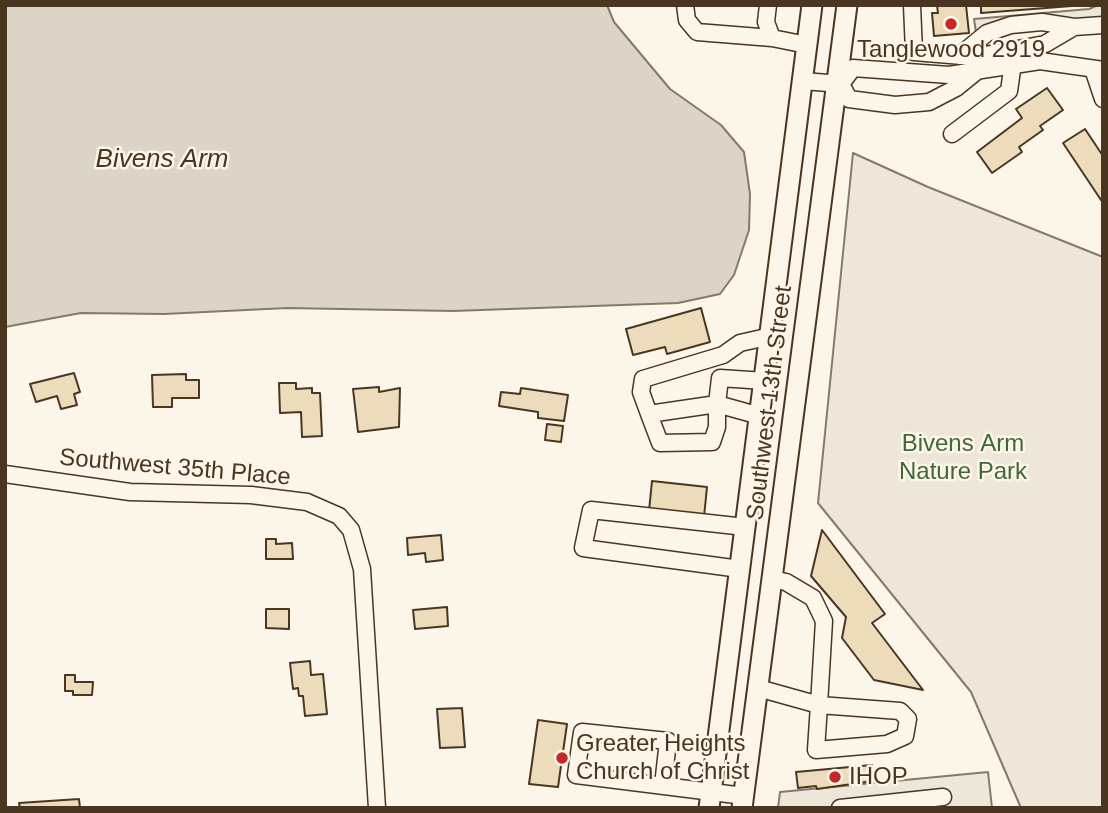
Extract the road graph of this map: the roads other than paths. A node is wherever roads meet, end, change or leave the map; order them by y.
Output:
1 (685, 5) edge
2 (768, 5) edge
3 (812, 5) edge
4 (847, 5) edge
5 (912, 5) edge
6 (1103, 25) edge
7 (1074, 27) junction
8 (772, 38) junction
9 (807, 45) junction
10 (959, 56) junction
11 (1013, 63) junction
12 (979, 69) junction
13 (1100, 70) edge
14 (803, 81) junction
15 (839, 84) junction
16 (1103, 99) edge
17 (952, 134) dead end
18 (771, 336) junction
19 (723, 355) junction
20 (720, 378) junction
21 (765, 381) junction
22 (717, 404) junction
23 (649, 414) junction
24 (760, 416) junction
25 (5, 474) edge
26 (746, 527) junction
27 (740, 569) junction
28 (772, 579) junction
29 (758, 688) junction
30 (819, 705) junction
31 (663, 785) junction
32 (943, 797) dead end
33 (710, 799) edge
34 (743, 802) edge
35 (377, 808) edge
36 (840, 808) edge

1 - 8 street
2 - 8 street
3 - 9 main road, Southwest 13th Street
4 - 15 main road, Southwest 13th Street
5 - 10 street
6 - 7 street
7 - 10 street
7 - 10 street
8 - 9 street
9 - 14 main road, Southwest 13th Street
11 - 12 street
11 - 13 street
11 - 17 street
12 - 15 street
12 - 15 street
13 - 16 street
14 - 15 street
14 - 18 main road, Southwest 13th Street
15 - 28 main road, Southwest 13th Street
18 - 19 street
18 - 21 main road, Southwest 13th Street
19 - 20 street
19 - 23 street
20 - 21 street
20 - 22 street
21 - 24 main road, Southwest 13th Street
22 - 23 street
22 - 23 street
22 - 24 street
24 - 26 main road, Southwest 13th Street
25 - 35 street, Southwest 35th Place
26 - 27 main road, Southwest 13th Street
26 - 27 street
27 - 33 main road, Southwest 13th Street
28 - 29 main road, Southwest 13th Street
28 - 30 street
29 - 30 street
29 - 34 main road, Southwest 13th Street
30 - 30 street
31 - 31 street
31 - 33 street
32 - 36 street
33 - 34 street

